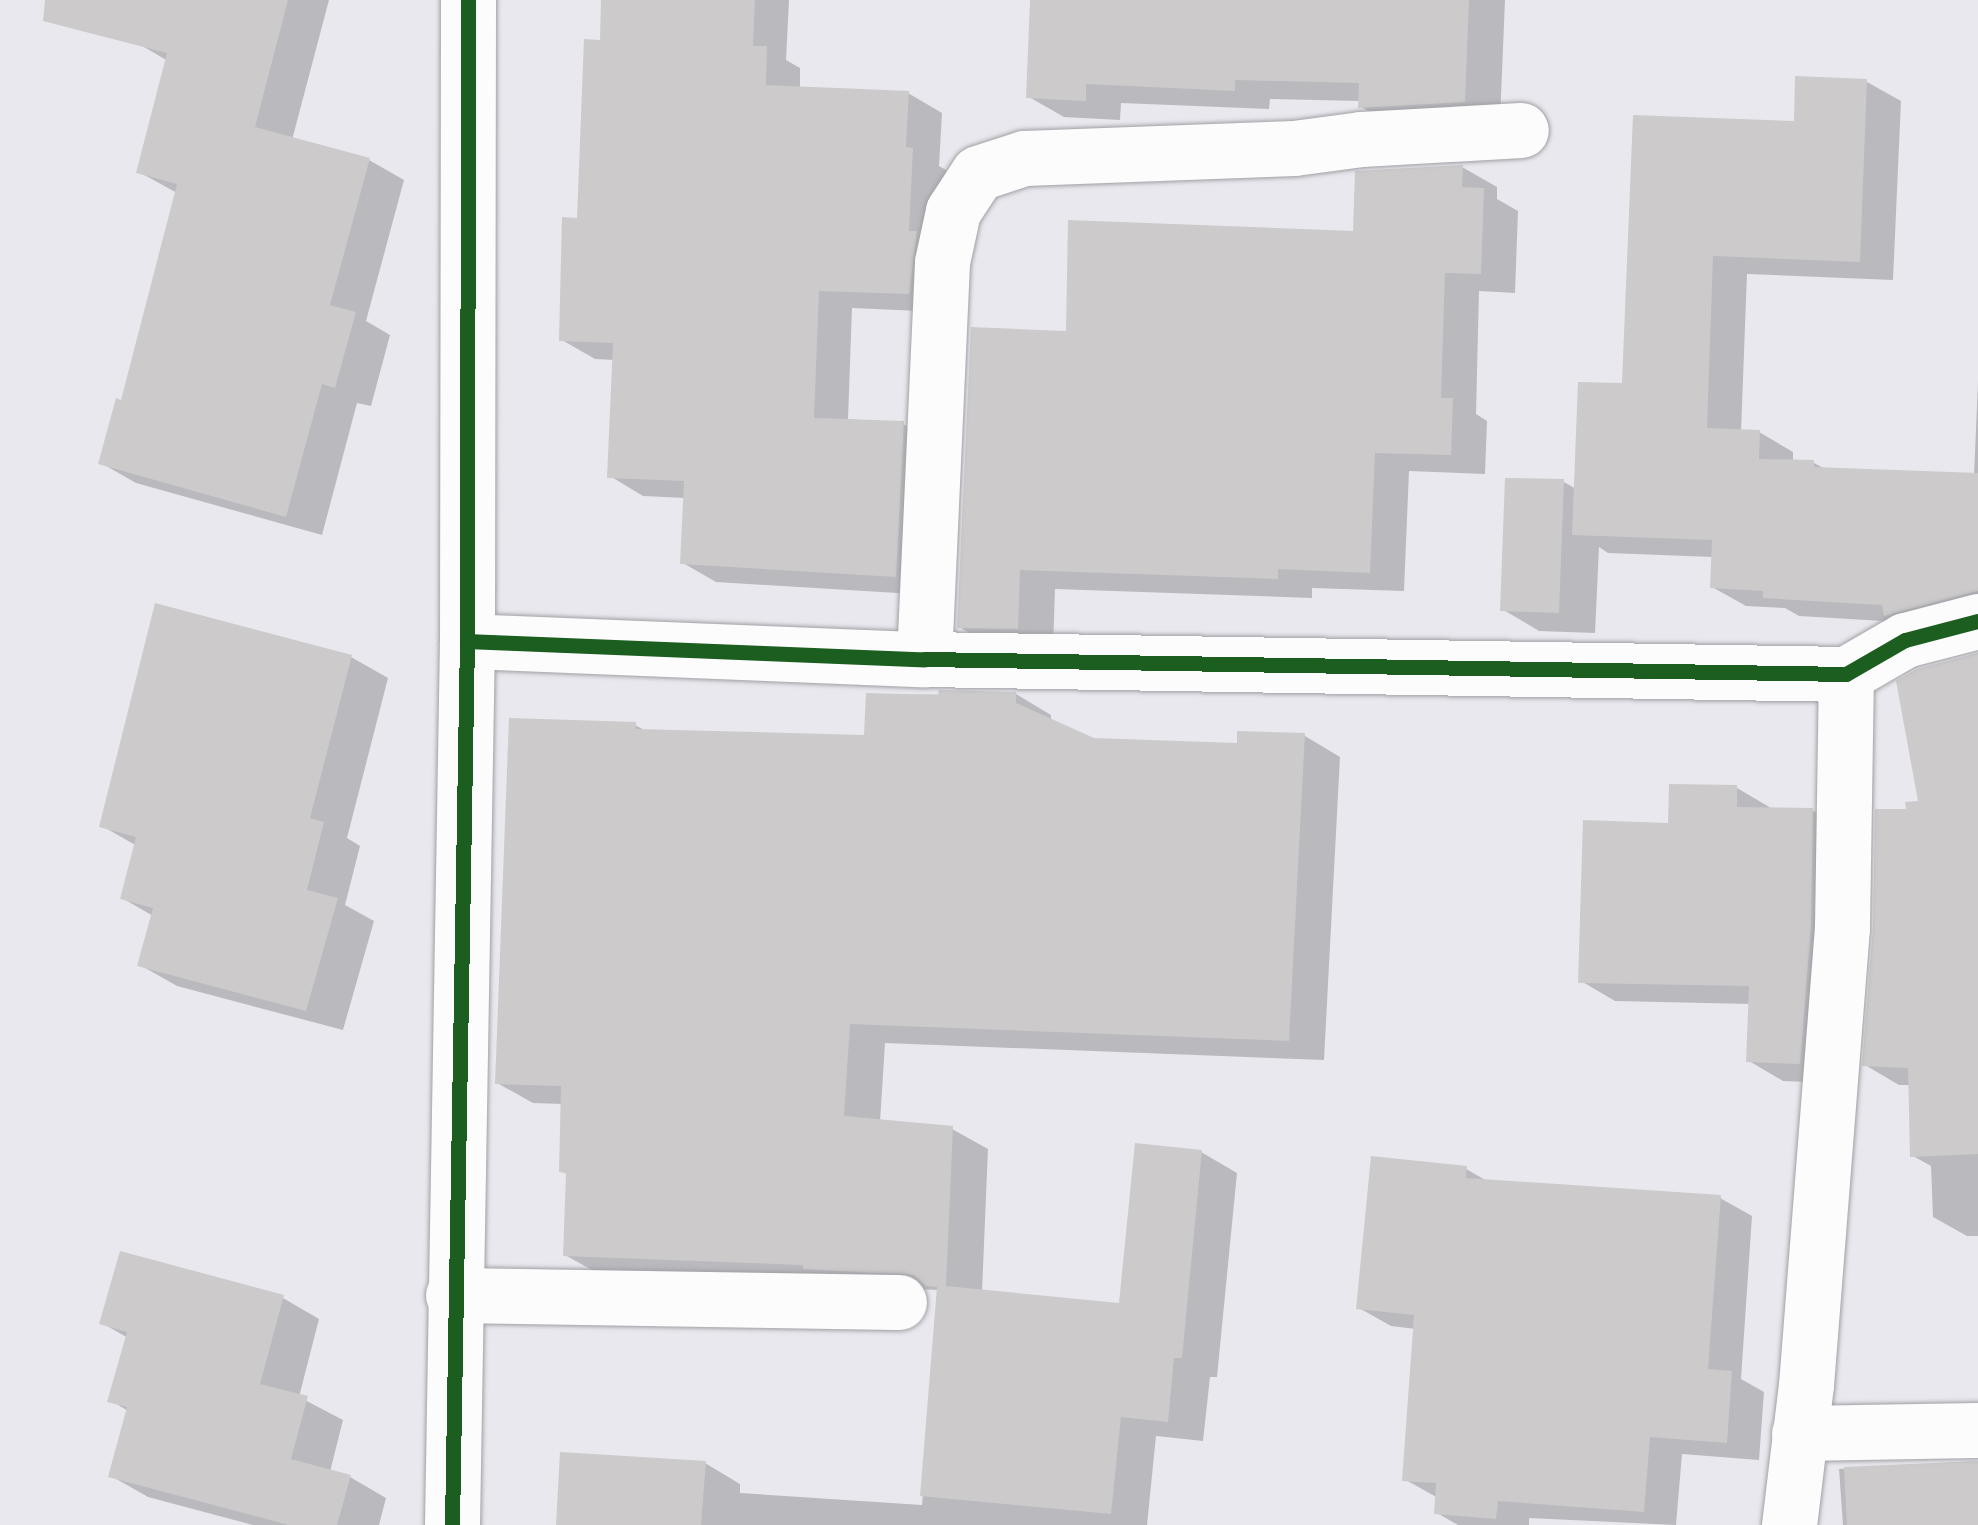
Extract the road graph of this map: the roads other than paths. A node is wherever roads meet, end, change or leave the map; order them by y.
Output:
1 (468, 0) edge
2 (1522, 130) dead end
3 (1978, 621) edge
4 (467, 641) junction
5 (924, 659) junction
6 (1846, 674) junction
7 (453, 1295) junction
8 (899, 1302) dead end
9 (1978, 1430) edge
10 (1799, 1433) junction
11 (452, 1525) edge
12 (1790, 1525) edge

1 - 4 street
2 - 5 street
3 - 6 street
4 - 5 street
4 - 7 street
5 - 6 street
6 - 10 street
7 - 8 street
7 - 11 street
9 - 10 street
10 - 12 street

